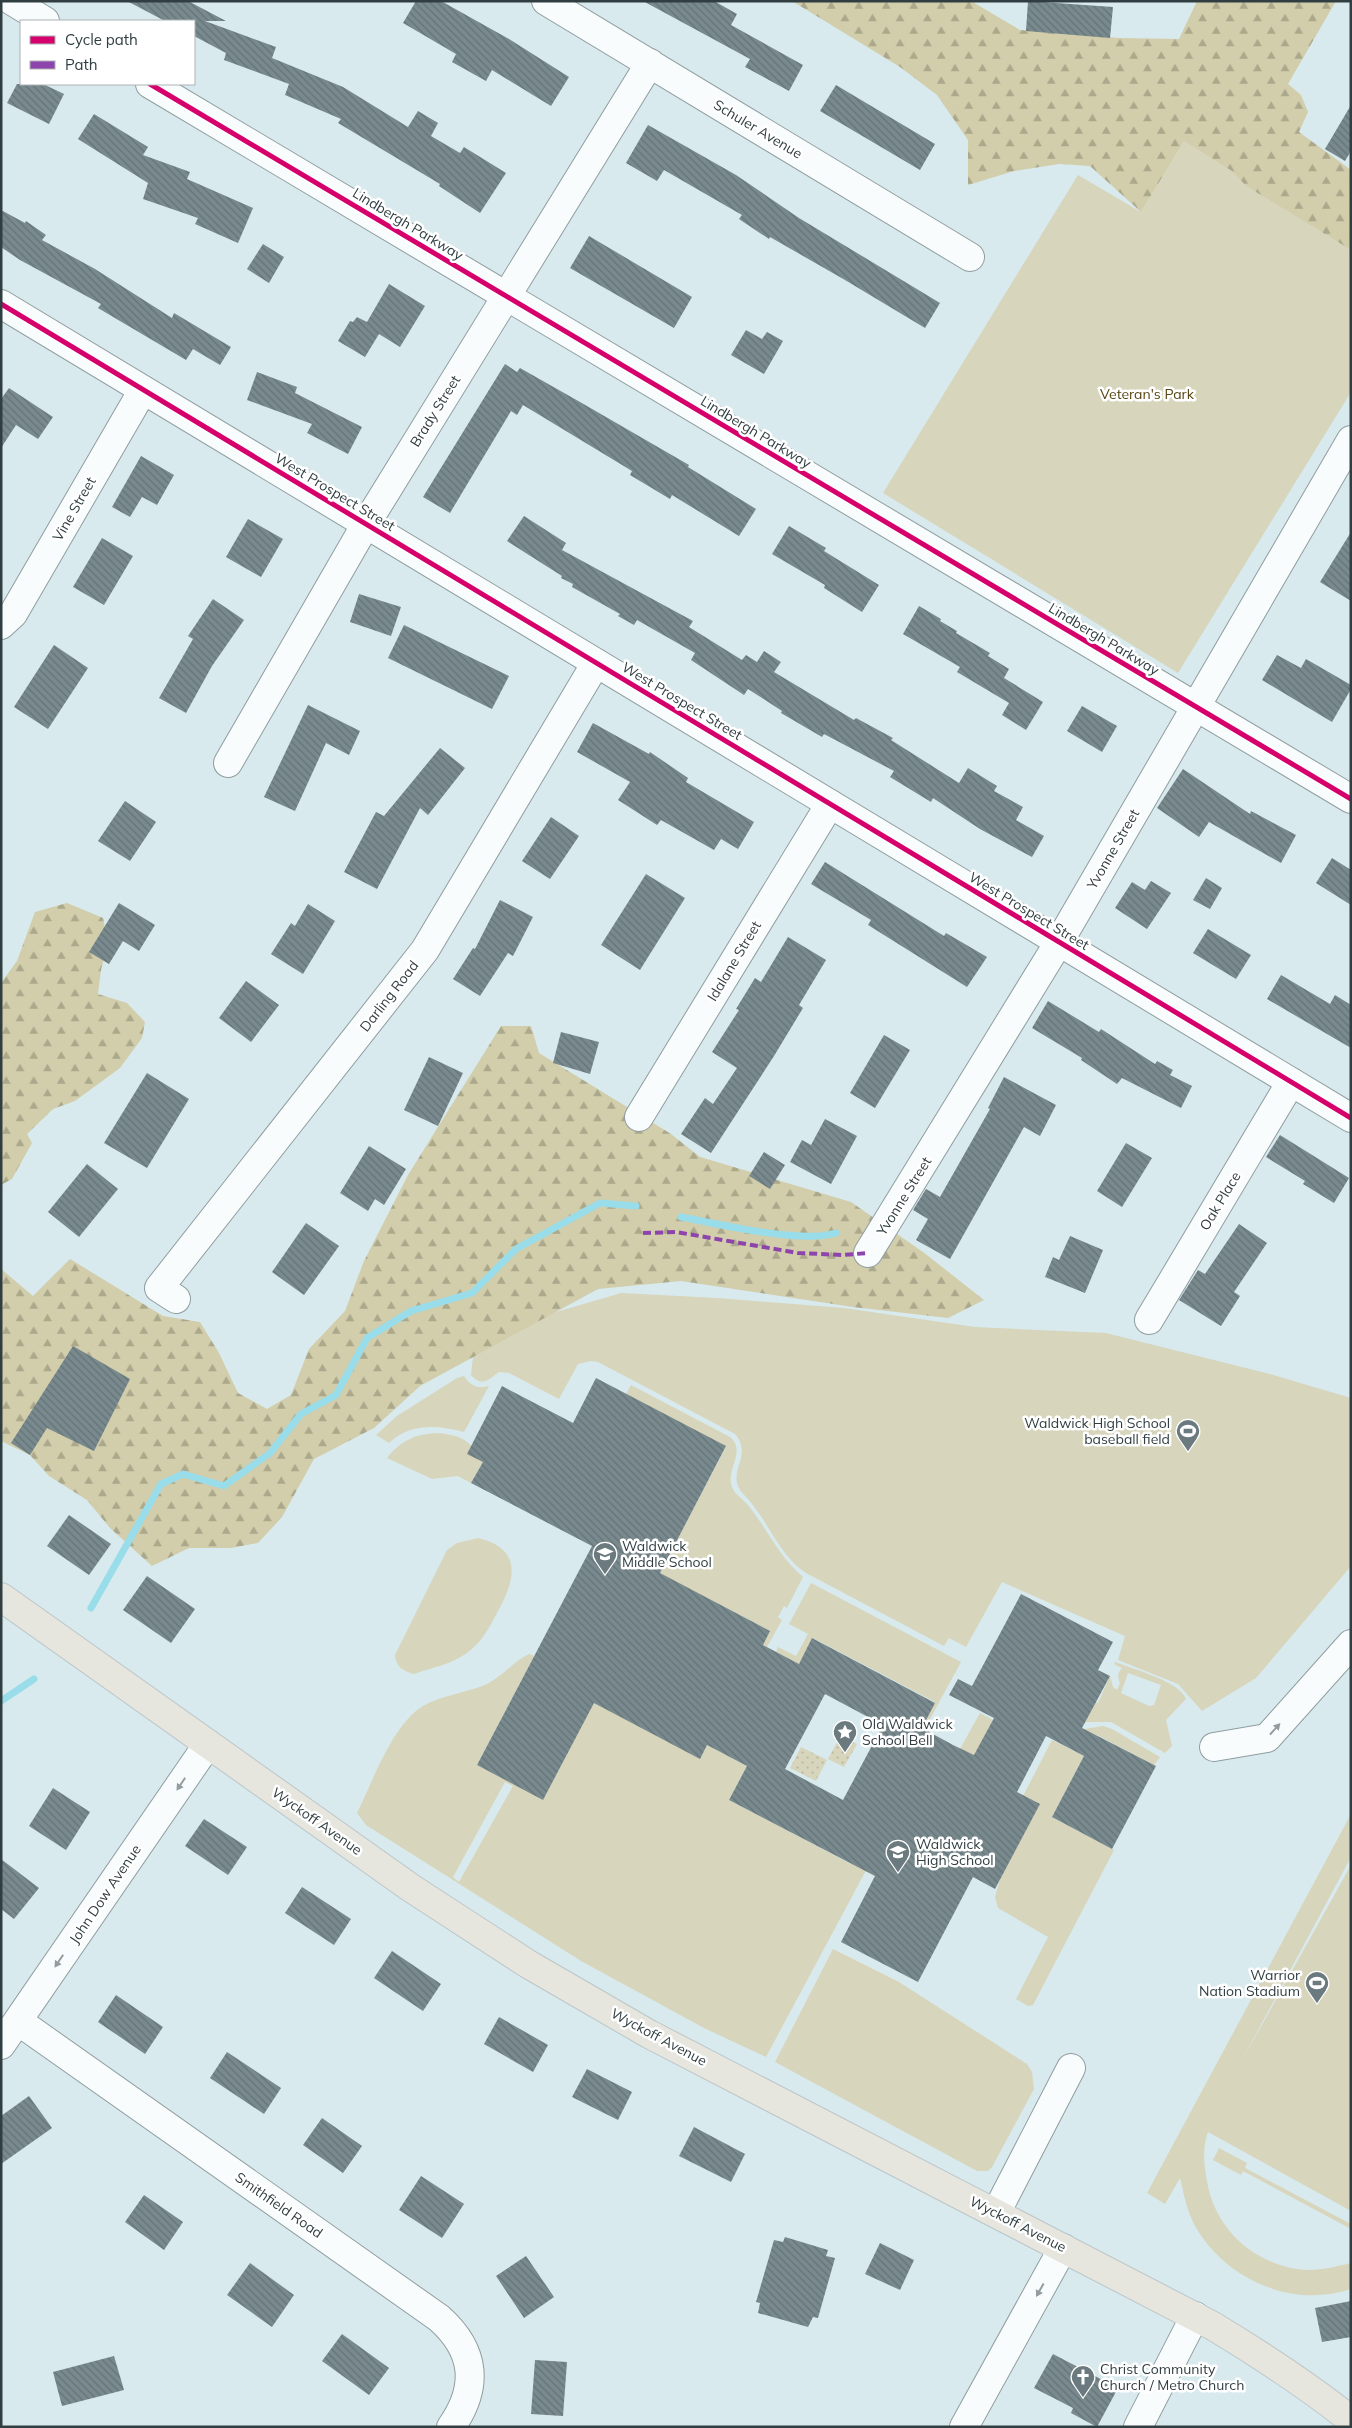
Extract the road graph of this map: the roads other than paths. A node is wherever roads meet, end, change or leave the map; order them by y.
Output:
1 (12, 1) edge
2 (546, 1) edge
3 (43, 20) edge
4 (650, 63) junction
5 (152, 85) edge
6 (970, 257) dead end
7 (506, 296) junction
8 (1, 304) edge
9 (143, 390) junction
10 (1351, 440) edge
11 (366, 524) junction
12 (1, 625) edge
13 (596, 663) junction
14 (1196, 707) junction
15 (228, 762) dead end
16 (1351, 799) edge
17 (830, 804) junction
18 (1059, 942) junction
19 (1290, 1082) junction
20 (639, 1117) dead end
21 (1351, 1118) edge
22 (868, 1254) dead end
23 (176, 1300) dead end
24 (1149, 1320) dead end
25 (1, 1597) edge
26 (1351, 1644) edge
27 (208, 1744) junction
28 (1214, 1747) dead end
29 (18, 2021) junction
30 (1, 2045) edge
31 (1071, 2068) dead end
32 (996, 2213) junction
33 (1063, 2248) junction
34 (1195, 2316) junction
35 (1351, 2420) edge
36 (451, 2427) edge
37 (964, 2427) edge
38 (1138, 2427) edge

1 - 3 street
2 - 4 street, Schuler Avenue
4 - 6 street, Schuler Avenue
4 - 7 street, Brady Street
5 - 7 street, Lindbergh Parkway
7 - 11 street, Brady Street
7 - 14 street, Lindbergh Parkway
8 - 9 street, West Prospect Street
9 - 11 street, West Prospect Street
9 - 12 street, Vine Street
10 - 14 street, Yvonne Street
11 - 13 street, West Prospect Street
11 - 15 street, Brady Street
13 - 17 street, West Prospect Street
13 - 23 street, Darling Road
14 - 16 street, Lindbergh Parkway
14 - 18 street, Yvonne Street
17 - 18 street, West Prospect Street
17 - 20 street, Idalane Street
18 - 19 street, West Prospect Street
18 - 22 street, Yvonne Street
19 - 21 street, West Prospect Street
19 - 24 street, Oak Place
25 - 27 main road, Wyckoff Avenue
28 -> 26 street
27 -> 29 street, John Dow Avenue
27 - 32 main road, Wyckoff Avenue
29 - 30 street, John Dow Avenue
29 - 36 street, Smithfield Road
31 - 32 street
32 - 33 main road, Wyckoff Avenue
33 - 34 main road, Wyckoff Avenue
33 -> 37 street
34 - 35 main road, Wyckoff Avenue
34 - 38 street

